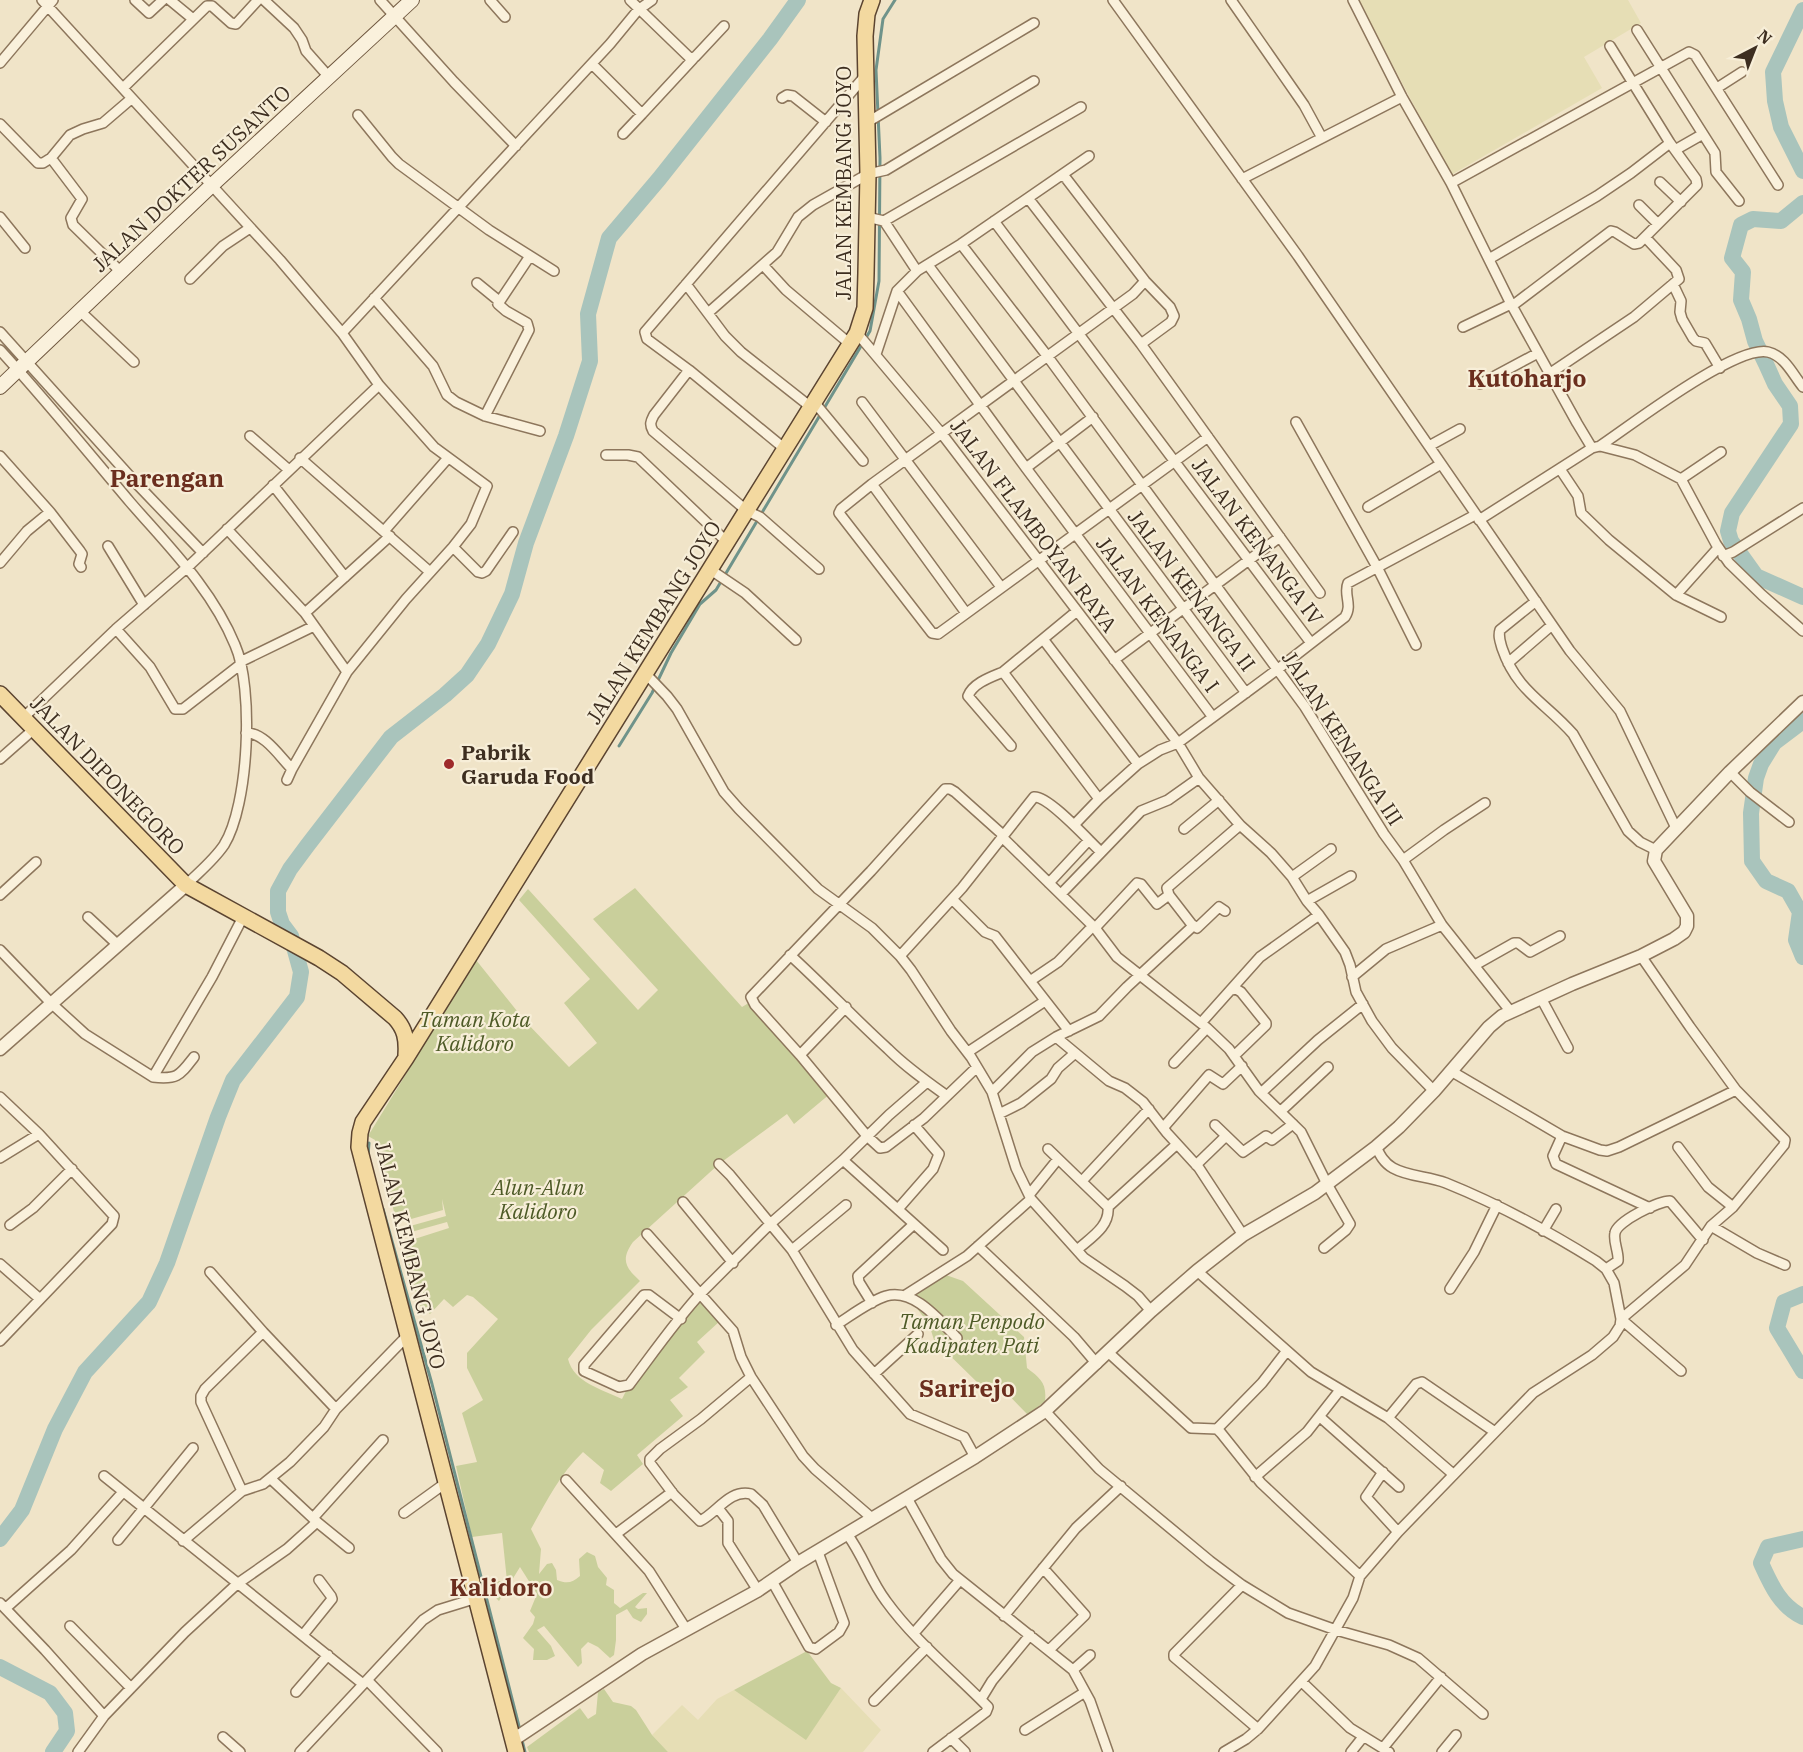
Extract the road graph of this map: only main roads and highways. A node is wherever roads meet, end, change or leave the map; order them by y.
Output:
1 (412, 0) edge
2 (872, 0) edge
3 (0, 387) edge
4 (0, 694) edge
5 (435, 1010) junction
6 (395, 1018) junction
7 (406, 1058) junction
8 (515, 1744) edge

1 - 3 main road, JALAN DOKTER SUSANTO
2 - 5 main road, JALAN KEMBANG JOYO
4 - 6 main road, JALAN DIPONEGORO
5 - 6 main road
5 - 7 main road, JALAN KEMBANG JOYO
6 - 7 main road
7 - 8 main road, JALAN KEMBANG JOYO

